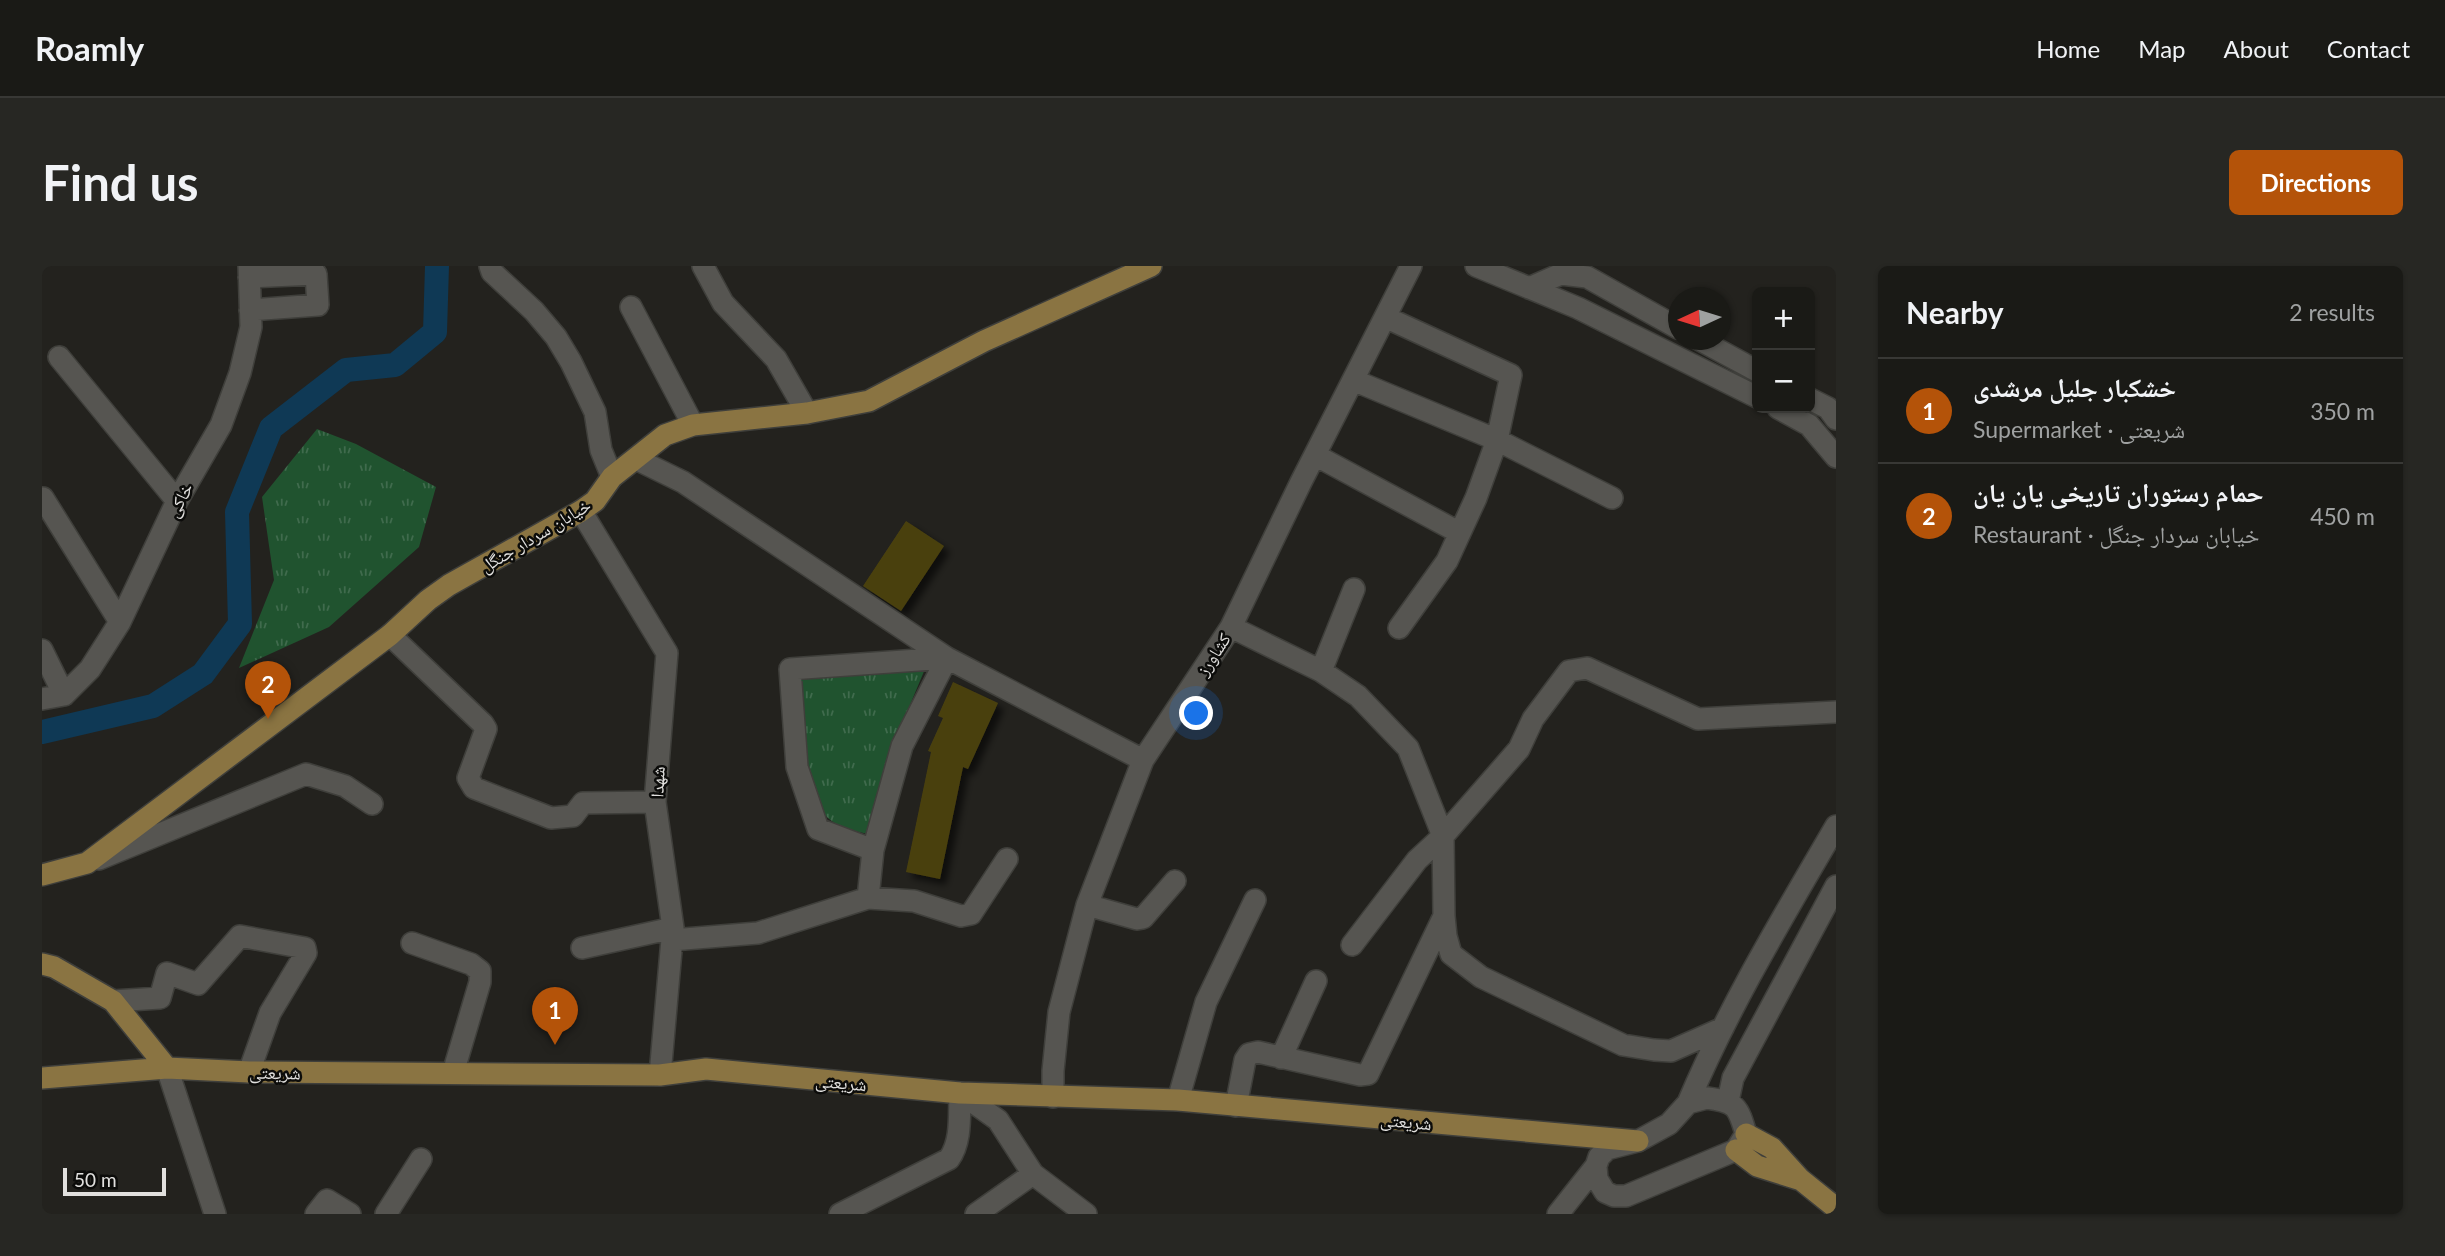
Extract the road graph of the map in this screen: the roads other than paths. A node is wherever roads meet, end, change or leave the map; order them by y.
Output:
1 (489, 266) edge
2 (703, 266) edge
3 (1151, 266) edge
4 (1411, 266) edge
5 (1476, 266) edge
6 (249, 272) edge
7 (1529, 288) junction
8 (631, 307) dead end
9 (250, 310) junction
10 (1385, 317) junction
11 (1668, 322) edge
12 (1718, 350) edge
13 (58, 356) dead end
14 (1752, 368) edge
15 (1353, 380) junction
16 (1752, 395) edge
17 (1815, 402) edge
18 (807, 413) junction
19 (1787, 413) edge
20 (1836, 419) edge
21 (693, 425) junction
22 (1497, 440) junction
23 (1315, 455) junction
24 (1836, 457) edge
25 (636, 459) junction
26 (612, 477) junction
27 (43, 498) edge
28 (1612, 498) dead end
29 (177, 501) junction
30 (581, 511) junction
31 (1460, 533) junction
32 (1354, 589) dead end
33 (120, 622) junction
34 (1231, 628) junction
35 (1399, 628) dead end
36 (390, 635) junction
37 (42, 650) edge
38 (947, 658) junction
39 (1321, 671) junction
40 (64, 695) junction
41 (42, 699) edge
42 (1836, 712) edge
43 (1143, 760) junction
44 (655, 802) junction
45 (372, 804) dead end
46 (1836, 826) edge
47 (1443, 836) junction
48 (873, 850) junction
49 (1007, 859) dead end
50 (87, 863) junction
51 (42, 875) edge
52 (1175, 881) dead end
53 (1836, 886) edge
54 (868, 898) junction
55 (1255, 900) dead end
56 (1087, 905) junction
57 (1444, 916) junction
58 (672, 934) junction
59 (412, 943) dead end
60 (1352, 945) dead end
61 (582, 948) dead end
62 (42, 964) edge
63 (1316, 981) dead end
64 (113, 1001) junction
65 (1723, 1028) junction
66 (1281, 1058) junction
67 (167, 1069) junction
68 (249, 1072) junction
69 (453, 1073) junction
70 (660, 1075) junction
71 (42, 1078) edge
72 (960, 1093) junction
73 (1053, 1097) junction
74 (1178, 1100) junction
75 (1728, 1101) junction
76 (1689, 1103) junction
77 (1236, 1106) junction
78 (1638, 1141) junction
79 (1741, 1142) junction
80 (421, 1159) dead end
81 (1596, 1167) junction
82 (1033, 1174) junction
83 (1626, 1196) junction
84 (1836, 1208) edge
85 (981, 1212) edge
86 (215, 1214) edge
87 (316, 1214) edge
88 (350, 1214) edge
89 (386, 1214) edge
90 (840, 1214) edge
91 (1086, 1214) edge
92 (1558, 1214) edge
93 (1611, 1214) edge

1 - 26 street
2 - 18 street
3 - 18 main road, خیابان سردار جنگل
4 - 10 street, کشاورز
5 - 7 street
6 - 9 street, خاکی
6 - 9 street
7 - 11 street
7 - 16 street
8 - 21 street
9 - 29 street, خاکی
10 - 15 street, کشاورز
10 - 22 street
12 - 14 street
13 - 29 street
15 - 22 street
15 - 23 street, کشاورز
17 - 20 street
18 - 21 main road, خیابان سردار جنگل
19 - 24 street
21 - 25 main road, خیابان سردار جنگل
22 - 28 street
22 - 31 street
23 - 31 street
23 - 34 street, کشاورز
25 - 26 main road, خیابان سردار جنگل
25 - 38 street
26 - 30 main road, خیابان سردار جنگل
27 - 33 street
29 - 33 street, خاکی
30 - 36 main road, خیابان سردار جنگل
30 - 44 street, شهدا
31 - 35 street
32 - 39 street
33 - 40 street, خاکی
34 - 39 street
34 - 43 street, کشاورز
36 - 44 street
36 - 50 main road, خیابان سردار جنگل
37 - 40 street
38 - 43 street
38 - 48 street
38 - 48 street
39 - 47 street
40 - 41 street
42 - 47 street
43 - 56 street, کشاورز
44 - 58 street, شهدا
45 - 50 street
46 - 65 street
47 - 57 street
47 - 60 street
48 - 54 street
49 - 54 street
50 - 51 main road, خیابان سردار جنگل
52 - 56 street
53 - 75 street
54 - 58 street
55 - 74 street
56 - 73 street, کشاورز
57 - 65 street
57 - 66 street
58 - 61 street
58 - 70 street, شهدا
59 - 69 street
62 - 64 main road
63 - 66 street
64 - 67 main road
64 - 68 street
65 - 76 street
66 - 77 street
67 - 68 main road, شریعتی
67 - 71 main road, شریعتی
67 - 86 street
68 - 69 main road, شریعتی
69 - 70 main road, شریعتی
70 - 72 main road, شریعتی
72 - 73 main road, شریعتی
72 - 82 street
72 - 90 street
73 - 74 main road, شریعتی
74 - 77 main road, شریعتی
75 - 76 street
75 - 79 street
76 - 78 street
77 - 78 main road, شریعتی
78 - 81 street
79 - 83 street
79 - 84 main road
80 - 89 street
81 - 83 street
81 - 92 street
82 - 85 street
82 - 91 street
83 - 93 street
87 - 88 street

